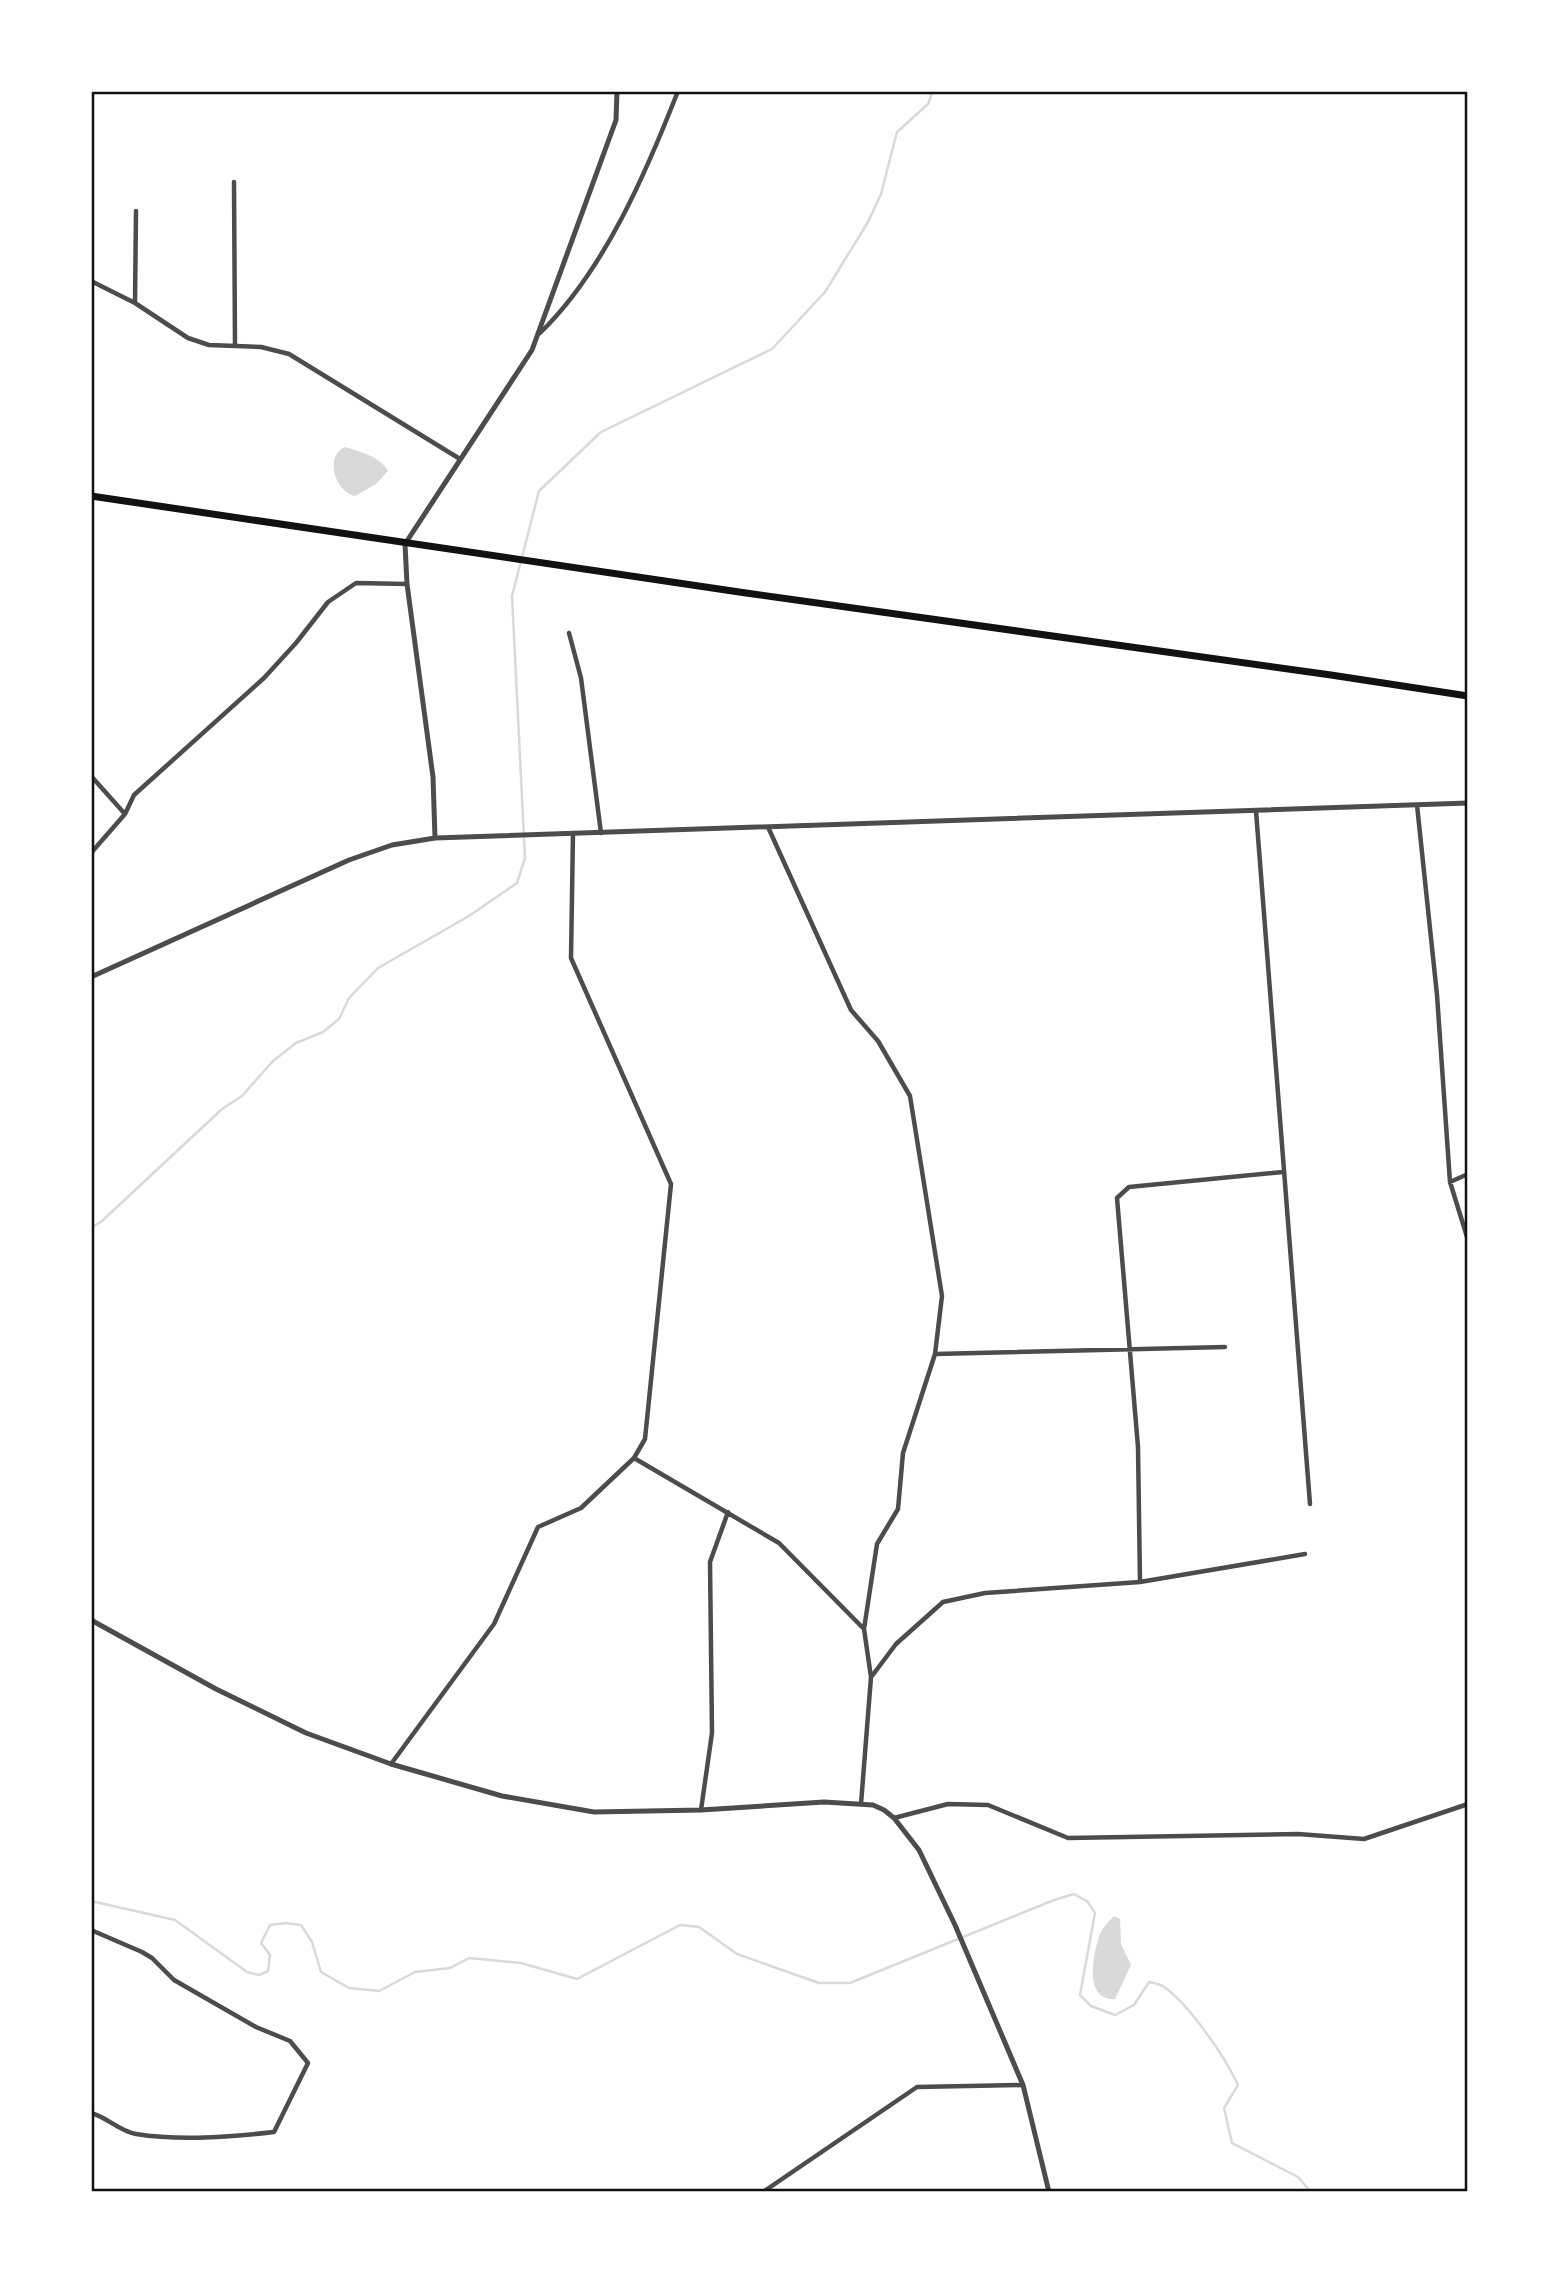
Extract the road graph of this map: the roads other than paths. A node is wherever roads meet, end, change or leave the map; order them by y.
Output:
1 (617, 91) edge
2 (678, 91) edge
3 (234, 182) dead end
4 (136, 211) dead end
5 (91, 281) edge
6 (135, 303) junction
7 (537, 336) junction
8 (235, 346) junction
9 (460, 459) junction
10 (91, 496) edge
11 (405, 544) junction
12 (407, 583) junction
13 (569, 633) dead end
14 (1468, 696) edge
15 (91, 776) edge
16 (1468, 803) edge
17 (1417, 805) junction
18 (1256, 811) junction
19 (125, 814) junction
20 (768, 827) junction
21 (573, 833) junction
22 (601, 833) junction
23 (435, 838) junction
24 (91, 853) edge
25 (91, 977) edge
26 (1283, 1172) junction
27 (1468, 1174) edge
28 (1450, 1182) junction
29 (1468, 1240) edge
30 (1225, 1347) dead end
31 (1130, 1350) junction
32 (935, 1354) junction
33 (634, 1458) junction
34 (1310, 1504) dead end
35 (728, 1512) junction
36 (1305, 1554) dead end
37 (1140, 1582) junction
38 (91, 1620) edge
39 (864, 1629) junction
40 (872, 1677) junction
41 (391, 1764) junction
42 (861, 1804) junction
43 (1468, 1804) edge
44 (701, 1810) junction
45 (894, 1818) junction
46 (91, 1930) edge
47 (1023, 2085) junction
48 (91, 2113) edge
49 (764, 2192) edge
50 (1049, 2192) edge

1 - 7 street
2 - 7 street
3 - 8 street
4 - 6 street
5 - 6 street
6 - 8 street
7 - 9 street
8 - 9 street
9 - 11 street
10 - 11 main road
11 - 12 street
11 - 14 main road
12 - 19 street
12 - 23 street
13 - 22 street
15 - 19 street
16 - 17 street
17 - 18 street
17 - 28 street
18 - 20 street
18 - 26 street
19 - 24 street
20 - 22 street
20 - 32 street
21 - 22 street
21 - 23 street
21 - 33 street
23 - 25 street
26 - 31 street
26 - 34 street
27 - 28 street
28 - 29 street
30 - 31 street
31 - 32 street
31 - 37 street
32 - 39 street
33 - 35 street
33 - 41 street
35 - 39 street
35 - 44 street
36 - 37 street
37 - 40 street
38 - 41 street
39 - 40 street
40 - 42 street
41 - 44 street
42 - 44 street
42 - 45 street
43 - 45 street
45 - 47 street
46 - 48 street
47 - 49 street
47 - 50 street

